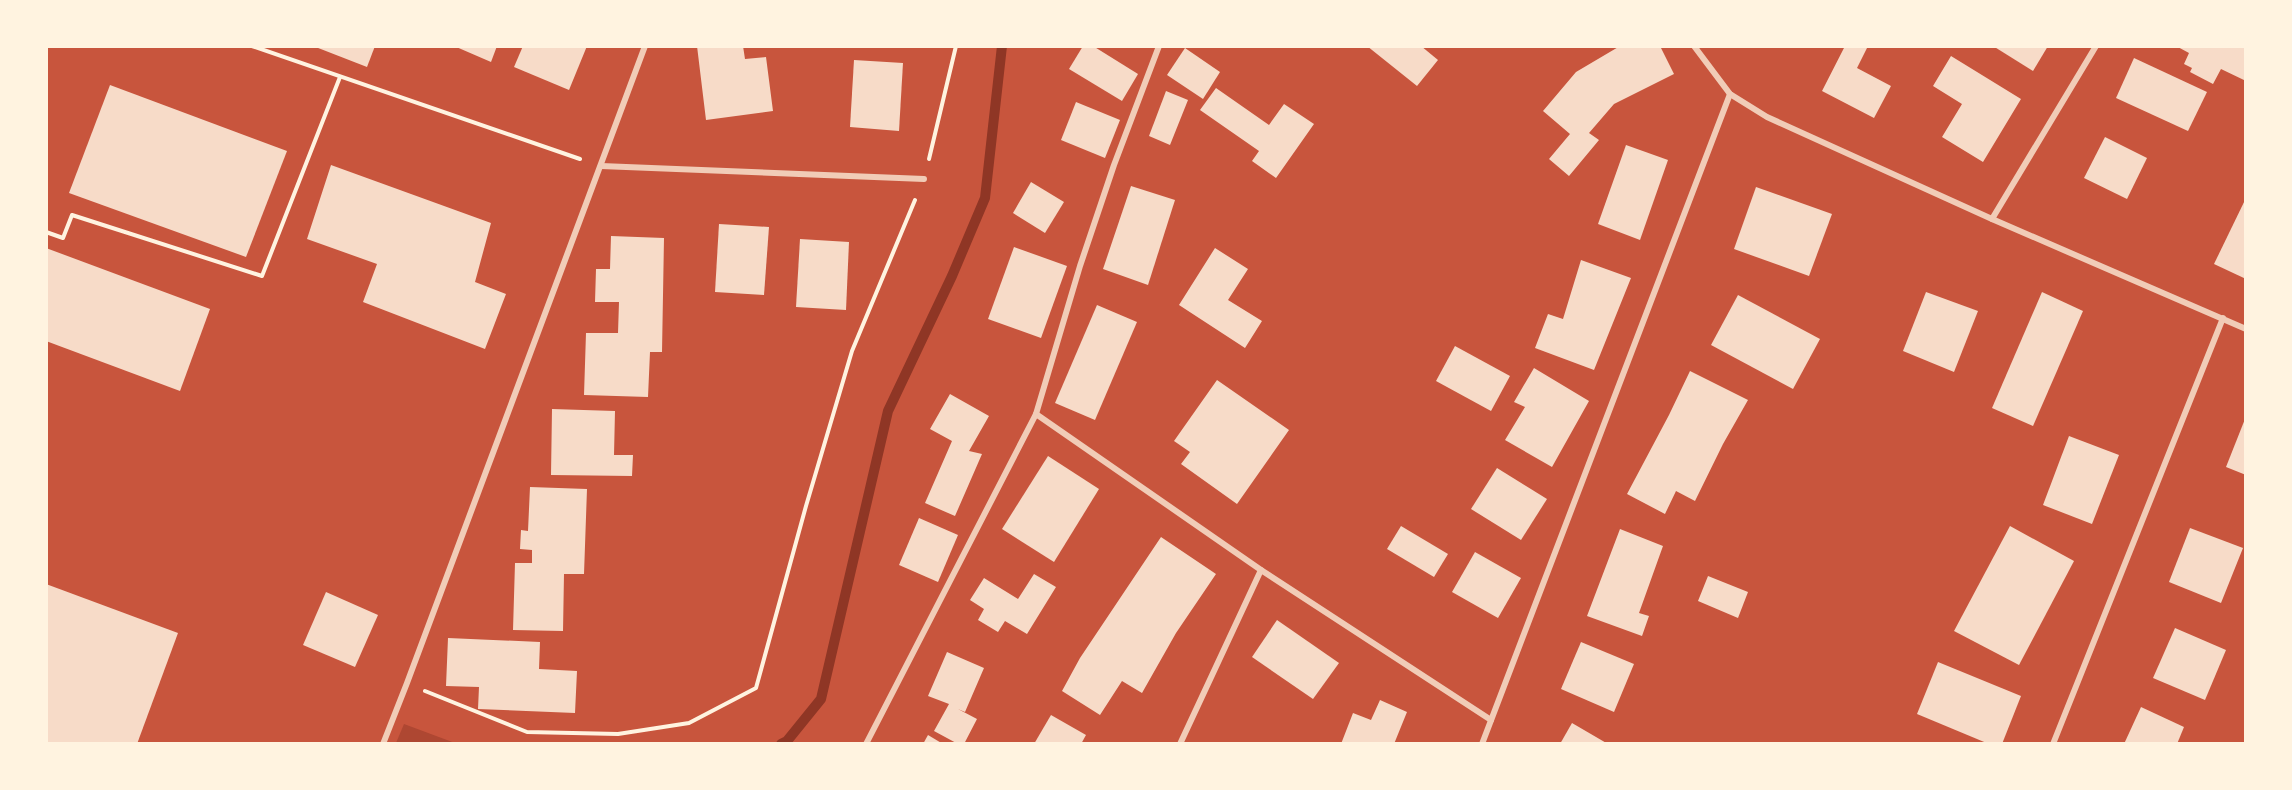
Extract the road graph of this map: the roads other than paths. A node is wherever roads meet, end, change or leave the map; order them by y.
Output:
1 (645, 46) edge
2 (1159, 46) edge
3 (1694, 46) edge
4 (2096, 46) edge
5 (1730, 94) junction
6 (601, 166) junction
7 (924, 179) road end
8 (1992, 219) junction
9 (2223, 318) junction
10 (2246, 329) edge
11 (1036, 414) junction
12 (1260, 570) junction
13 (1491, 720) junction
14 (383, 744) edge
15 (866, 744) edge
16 (1180, 744) edge
17 (1482, 744) edge
18 (2053, 744) edge

1 - 6 street
2 - 11 street
3 - 5 street
4 - 8 street
5 - 8 street
5 - 13 street
6 - 7 street
6 - 14 street
8 - 9 street
9 - 10 street
9 - 18 street
11 - 12 street
11 - 15 street
12 - 13 street
12 - 16 street
13 - 17 street

